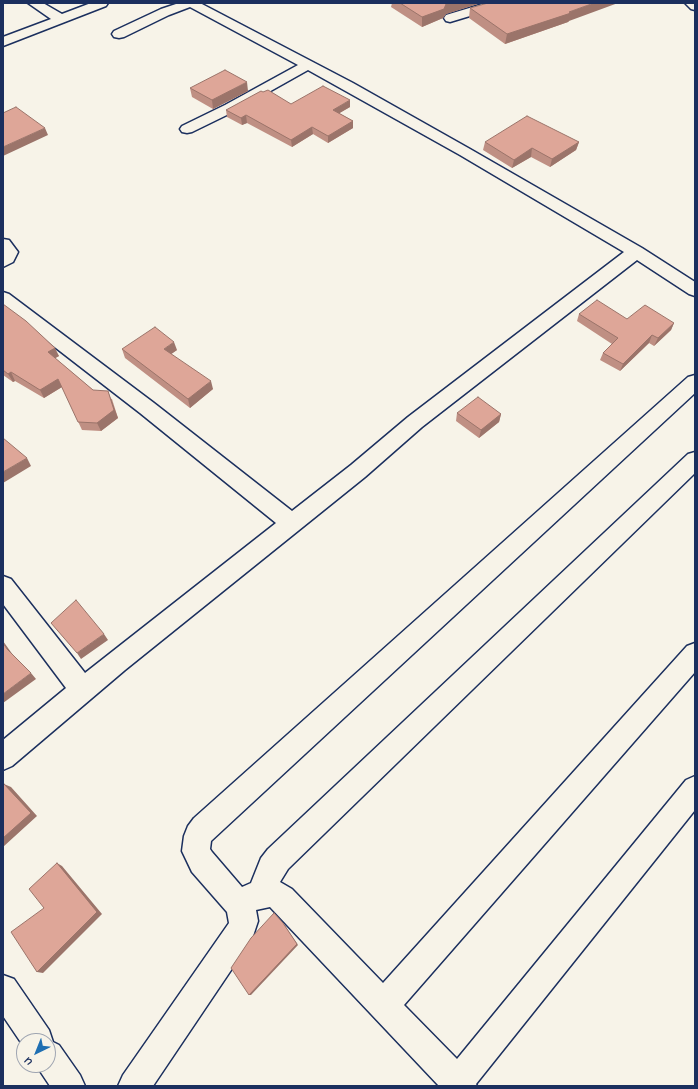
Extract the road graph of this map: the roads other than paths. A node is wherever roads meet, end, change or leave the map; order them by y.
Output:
1 (34, 3) edge
2 (102, 3) edge
3 (191, 3) edge
4 (499, 3) edge
5 (691, 3) edge
6 (695, 6) edge
7 (450, 18) edge
8 (61, 19) junction
9 (119, 34) dead end
10 (3, 42) edge
11 (307, 65) junction
12 (187, 128) dead end
13 (3, 244) edge
14 (636, 252) junction
15 (3, 261) edge
16 (695, 290) edge
17 (3, 298) edge
18 (695, 382) edge
19 (695, 460) edge
20 (291, 523) junction
21 (3, 586) edge
22 (695, 654) edge
23 (83, 690) junction
24 (3, 756) edge
25 (695, 789) edge
26 (249, 898) junction
27 (3, 990) edge
28 (384, 1005) junction
29 (33, 1033) edge
30 (56, 1067) edge
31 (460, 1084) edge
32 (69, 1086) edge
33 (134, 1086) edge

1 - 8 street
2 - 8 street
3 - 9 street
3 - 11 street
4 - 7 street
5 - 6 street
8 - 10 street
11 - 12 street
11 - 14 street
13 - 15 street
14 - 16 street
14 - 20 street
17 - 20 street
18 - 26 street
19 - 26 street
20 - 23 street
21 - 23 street
22 - 28 street
23 - 24 street
25 - 31 street
26 - 28 street
26 - 33 street
27 - 29 street
28 - 31 street
30 - 32 street

